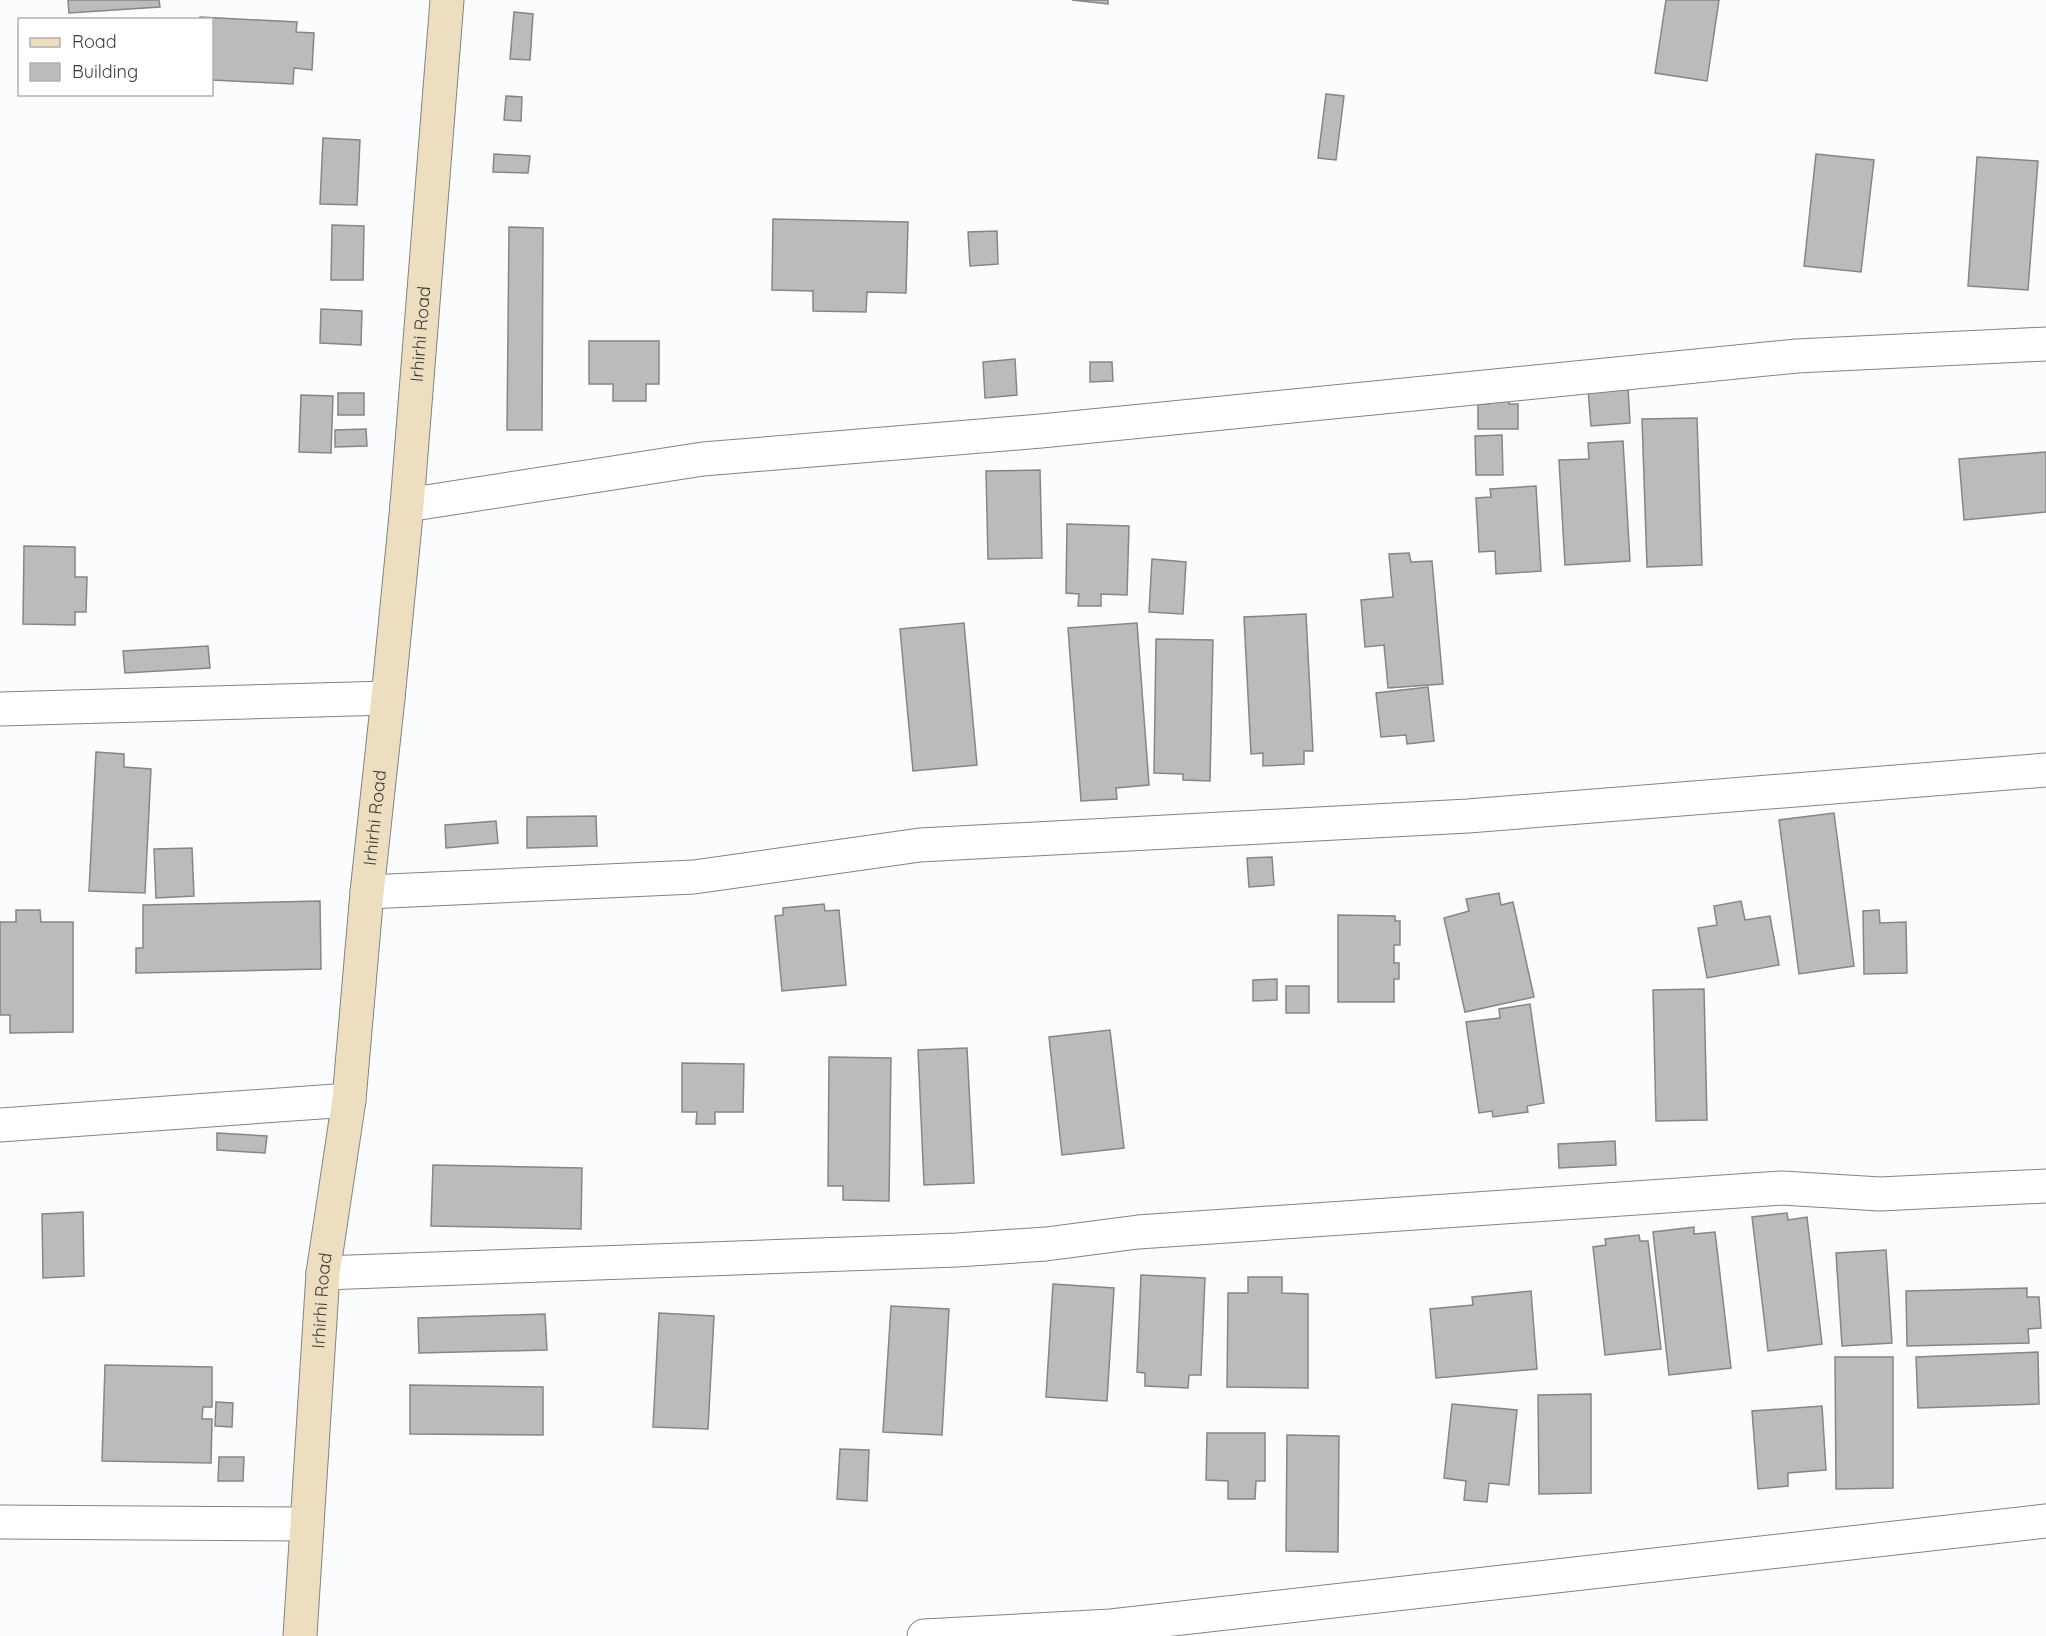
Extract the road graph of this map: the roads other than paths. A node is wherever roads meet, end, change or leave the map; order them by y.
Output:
1 (447, 0) edge
2 (2046, 344) edge
3 (407, 505) junction
4 (388, 698) junction
5 (0, 709) edge
6 (2046, 770) edge
7 (367, 892) junction
8 (349, 1100) junction
9 (0, 1125) edge
10 (2046, 1186) edge
11 (323, 1273) junction
12 (2046, 1521) edge
13 (0, 1522) edge
14 (307, 1524) junction
15 (300, 1636) edge
16 (924, 1636) edge

1 - 3 street, Irhirhi Road
2 - 3 street
3 - 4 street, Irhirhi Road
4 - 5 street
4 - 7 street, Irhirhi Road
6 - 7 street
7 - 8 street, Irhirhi Road
8 - 9 street
8 - 11 street, Irhirhi Road
10 - 11 street
11 - 14 street, Irhirhi Road
12 - 16 street
13 - 14 street
14 - 15 street, Irhirhi Road

